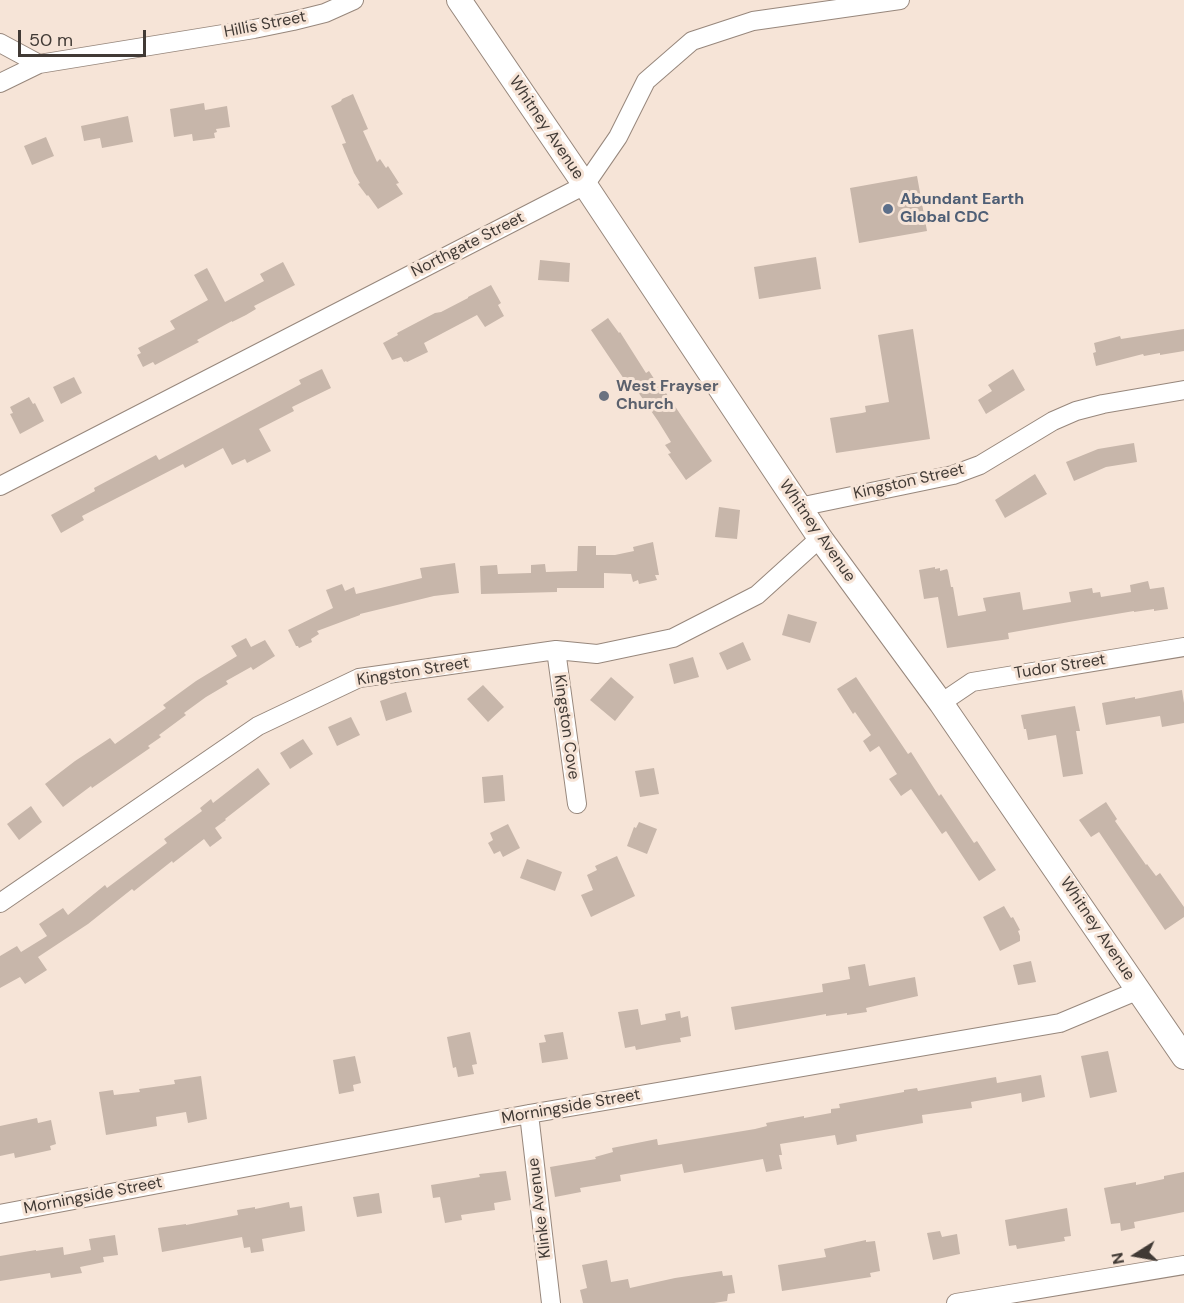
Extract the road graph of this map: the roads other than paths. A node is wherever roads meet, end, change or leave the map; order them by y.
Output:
1 (354, 0) edge
2 (459, 0) edge
3 (900, 0) edge
4 (0, 43) edge
5 (39, 64) junction
6 (0, 83) edge
7 (585, 185) junction
8 (1184, 390) edge
9 (0, 486) edge
10 (799, 507) junction
11 (820, 538) junction
12 (1184, 647) edge
13 (556, 650) junction
14 (941, 703) junction
15 (577, 804) dead end
16 (0, 903) edge
17 (1139, 990) junction
18 (1184, 1057) edge
19 (529, 1114) junction
20 (0, 1214) edge
21 (1184, 1265) edge
22 (551, 1303) edge
23 (956, 1303) edge

1 - 5 street, Hillis Street
2 - 7 main road, Whitney Avenue
3 - 7 street, Northgate Street
4 - 5 street
5 - 6 street, Hillis Street
7 - 9 street, Northgate Street
7 - 10 main road, Whitney Avenue
8 - 10 street, Kingston Street
10 - 11 main road, Whitney Avenue
11 - 13 street, Kingston Street
11 - 14 main road, Whitney Avenue
12 - 14 street, Tudor Street
13 - 15 street, Kingston Cove
13 - 16 street, Kingston Street
14 - 17 main road, Whitney Avenue
17 - 18 main road, Whitney Avenue
17 - 19 street, Morningside Street
19 - 20 street, Morningside Street
19 - 22 street, Klinke Avenue
21 - 23 street

